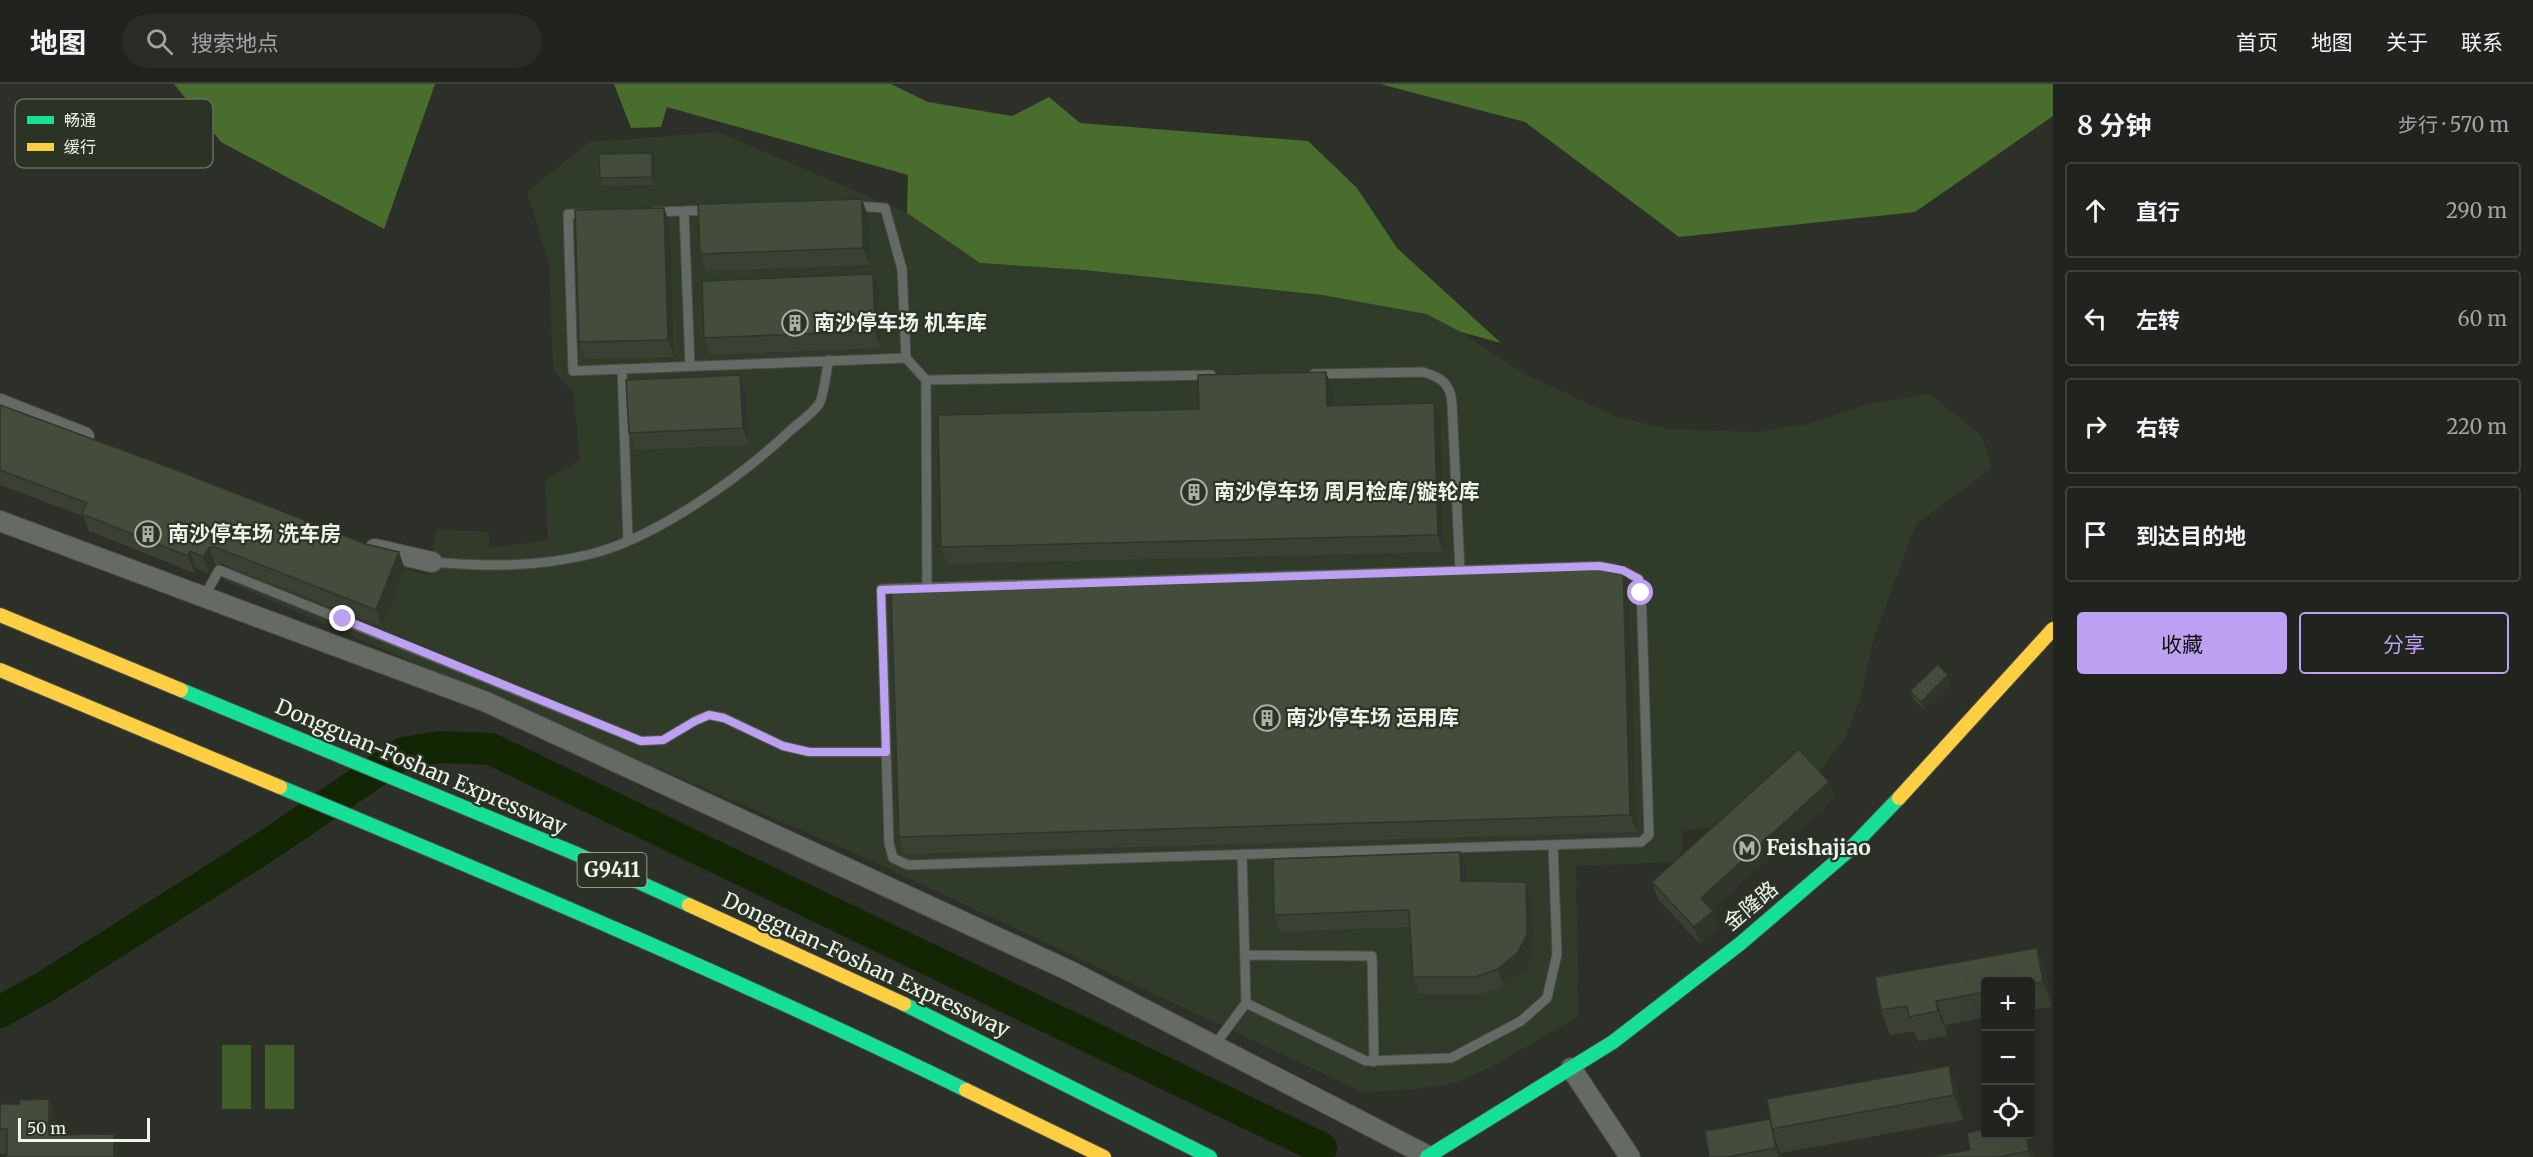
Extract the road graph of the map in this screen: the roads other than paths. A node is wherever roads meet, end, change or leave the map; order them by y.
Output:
1 (846, 206) edge
2 (718, 210) edge
3 (684, 211) junction
4 (649, 212) edge
5 (602, 213) edge
6 (906, 358) junction
7 (829, 360) junction
8 (690, 366) junction
9 (622, 369) junction
10 (1304, 374) edge
11 (1222, 375) edge
12 (926, 380) junction
13 (0, 404) edge
14 (100, 443) edge
15 (0, 520) edge
16 (628, 540) junction
17 (354, 541) edge
18 (432, 562) joint
19 (1460, 571) junction
20 (927, 588) junction
21 (204, 597) junction
22 (0, 615) edge
23 (2053, 629) edge
24 (0, 670) edge
25 (886, 752) junction
26 (1553, 845) junction
27 (1242, 854) junction
28 (1245, 955) junction
29 (1246, 1003) junction
30 (1214, 1046) junction
31 (1374, 1062) junction
32 (1571, 1068) junction
33 (1427, 1156) edge
34 (1104, 1157) edge
35 (1210, 1157) edge
36 (1630, 1157) edge

1 - 6 lane
2 - 3 lane
3 - 4 lane
3 - 8 lane
5 - 9 lane
6 - 7 lane
6 - 12 lane
7 - 8 lane
7 - 16 lane
8 - 9 lane
9 - 16 lane
10 - 19 lane
11 - 12 lane
12 - 20 lane
13 - 14 street
15 - 21 street
16 - 18 lane
17 - 18 street
19 - 20 lane
19 - 26 lane
20 - 25 lane
21 - 25 lane
21 - 30 street
22 - 35 main road, Dongguan-Foshan Expressway / G9411
23 - 32 main road, 金隆路
24 - 34 main road, G9411
25 - 27 lane
26 - 27 lane
26 - 31 lane
27 - 28 lane
28 - 29 lane
28 - 31 lane
29 - 30 lane
29 - 31 lane
30 - 33 street
32 - 33 main road, 金隆路
32 - 36 street

